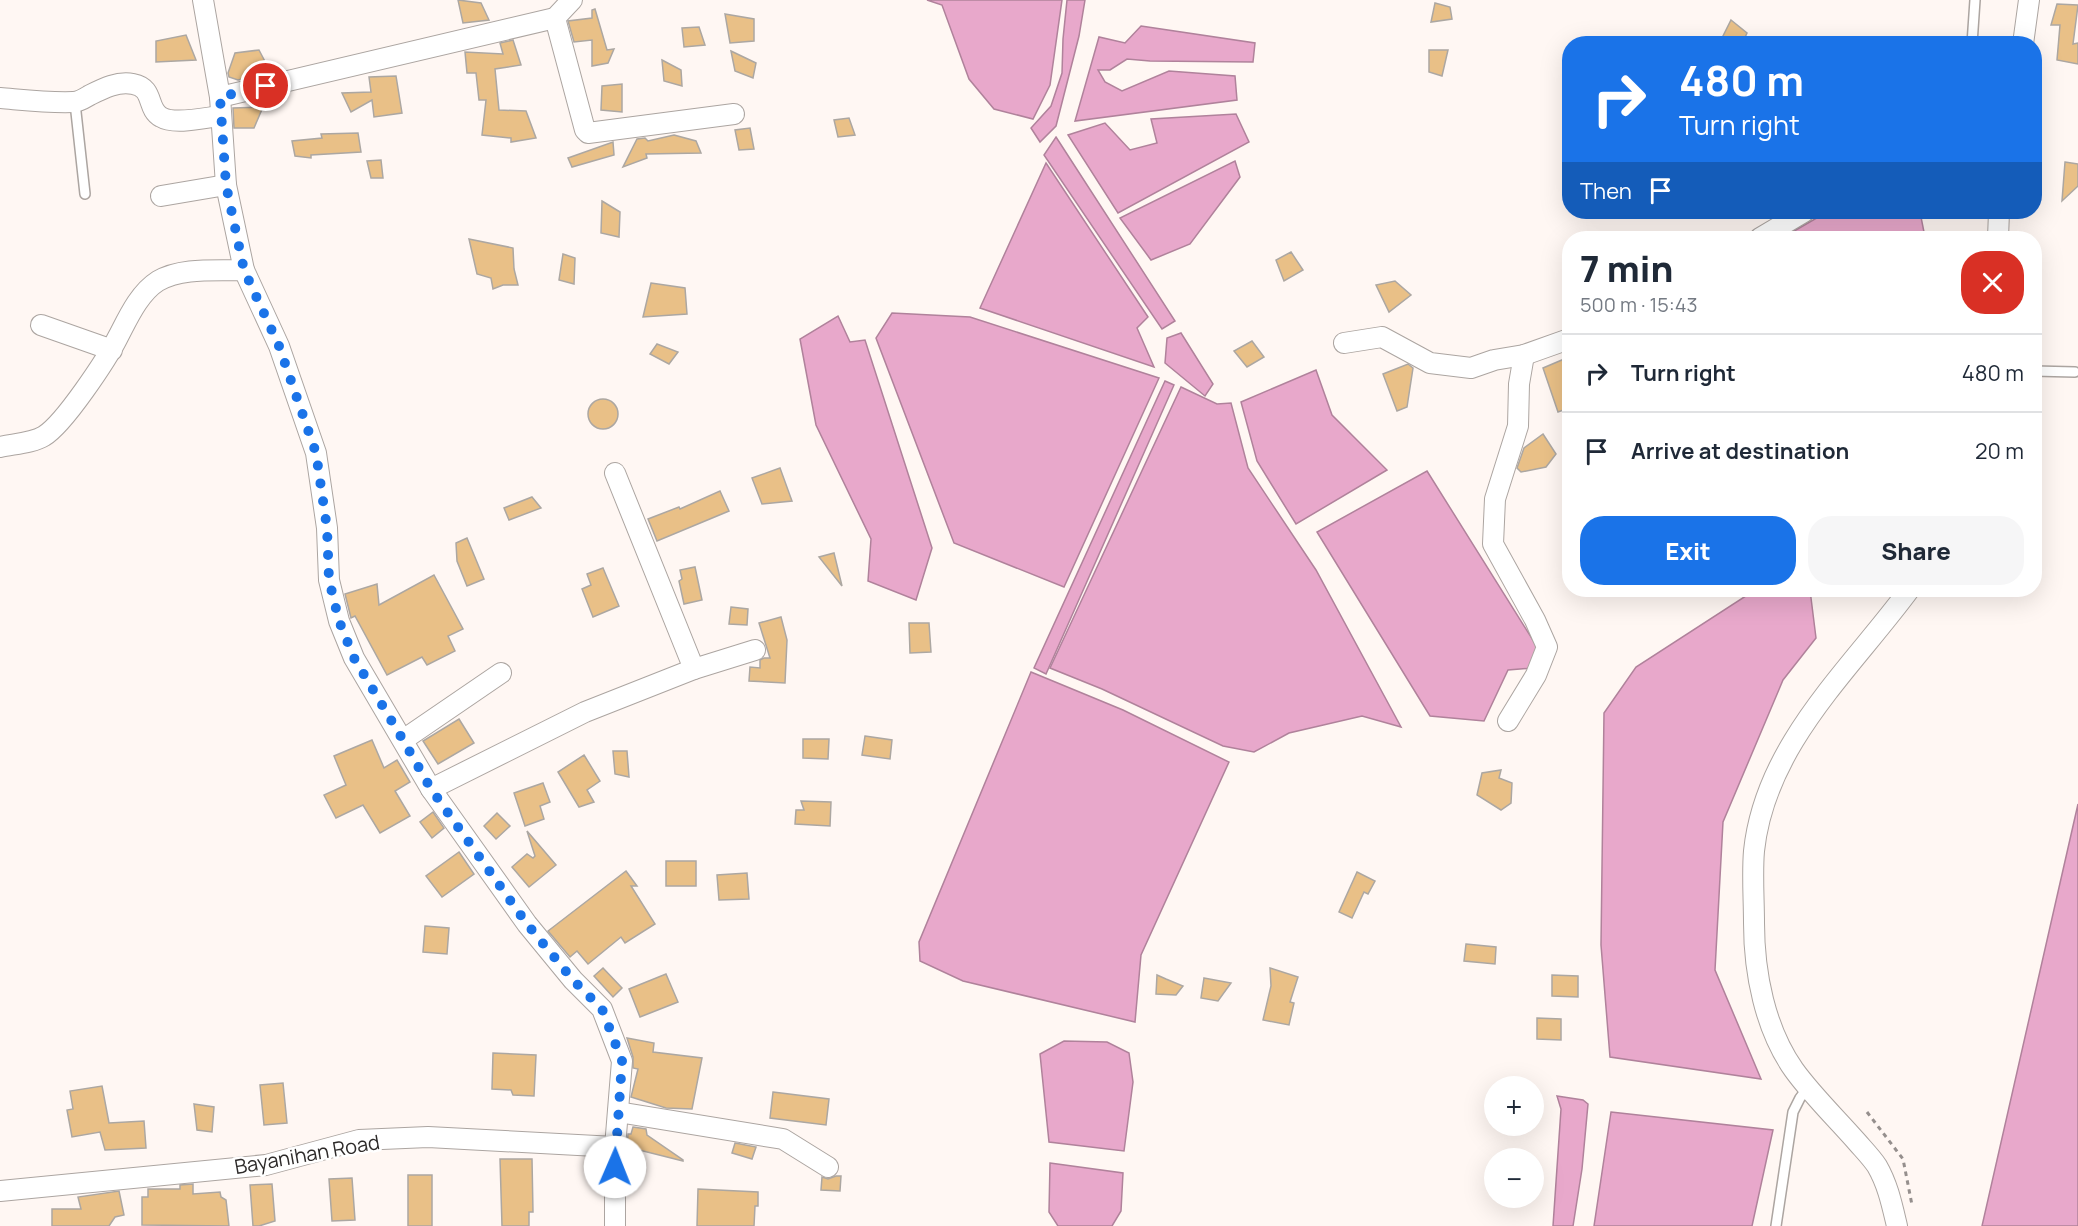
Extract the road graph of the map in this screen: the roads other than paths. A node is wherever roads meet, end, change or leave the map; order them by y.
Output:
1 (203, 0) edge
2 (572, 0) edge
3 (1975, 0) edge
4 (2029, 0) edge
5 (555, 18) junction
6 (1973, 36) edge
7 (2024, 36) edge
8 (0, 98) edge
9 (75, 103) junction
10 (220, 107) junction
11 (734, 114) dead end
12 (226, 185) junction
13 (85, 194) dead end
14 (161, 196) dead end
15 (1792, 219) edge
16 (1772, 231) edge
17 (244, 270) junction
18 (41, 325) dead end
19 (1562, 341) edge
20 (1344, 343) dead end
21 (112, 350) junction
22 (1524, 355) junction
23 (2042, 372) edge
24 (2075, 372) dead end
25 (0, 447) edge
26 (615, 473) dead end
27 (1903, 597) edge
28 (755, 650) dead end
29 (694, 669) junction
30 (501, 673) dead end
31 (1508, 721) dead end
32 (403, 740) junction
33 (431, 789) junction
34 (1809, 1086) junction
35 (618, 1112) junction
36 (615, 1147) junction
37 (828, 1167) dead end
38 (0, 1191) edge
39 (615, 1226) edge
40 (1776, 1226) edge
41 (1897, 1226) edge

1 - 10 street
2 - 5 street
3 - 6 lane
4 - 7 street
5 - 10 street
5 - 11 street
8 - 9 street
9 - 10 street
9 - 13 lane
10 - 12 street
12 - 14 street
12 - 17 street
15 - 16 street
17 - 21 street
17 - 32 street
18 - 21 street
19 - 22 street
20 - 22 street
21 - 25 street
22 - 31 street
23 - 24 lane
26 - 29 street
27 - 34 street
28 - 29 street
29 - 33 street
30 - 32 street
32 - 33 street
33 - 35 street
34 - 40 lane
34 - 41 street
35 - 36 street
35 - 37 street
36 - 38 street, Bayanihan Road
36 - 39 street

